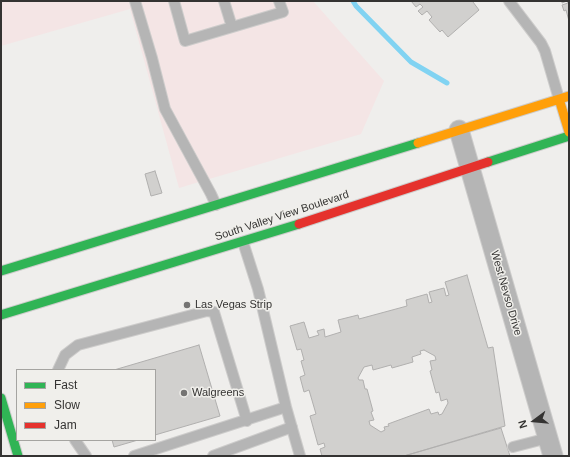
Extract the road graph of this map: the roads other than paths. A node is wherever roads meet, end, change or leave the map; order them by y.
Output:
1 (134, 1) edge
2 (174, 1) edge
3 (224, 1) edge
4 (279, 1) edge
5 (509, 1) edge
6 (232, 27) junction
7 (564, 98) edge
8 (459, 130) junction
9 (569, 132) edge
10 (569, 136) edge
11 (470, 168) junction
12 (216, 205) junction
13 (243, 242) junction
14 (1, 271) edge
15 (1, 316) edge
16 (58, 369) edge
17 (1, 398) edge
18 (286, 407) junction
19 (247, 421) junction
20 (292, 427) junction
21 (548, 438) junction
22 (76, 441) edge
23 (513, 447) dead end
24 (18, 456) edge
25 (86, 456) edge
26 (134, 456) edge
27 (213, 456) edge
28 (300, 456) edge
29 (553, 456) edge

1 - 12 lane
2 - 6 lane
3 - 6 lane
4 - 6 lane
5 - 7 lane
7 - 8 main road
7 - 9 main road
8 - 11 street, West Nevso Drive
8 - 12 main road
10 - 11 main road, South Valley View Boulevard
11 - 13 main road, South Valley View Boulevard
11 - 21 street, West Nevso Drive
12 - 14 main road
13 - 15 main road, South Valley View Boulevard
13 - 18 lane
16 - 19 lane
17 - 24 main road
18 - 19 lane
18 - 20 lane
19 - 26 lane
20 - 27 lane
20 - 28 lane
21 - 23 lane
21 - 29 street, West Nevso Drive
22 - 25 lane

